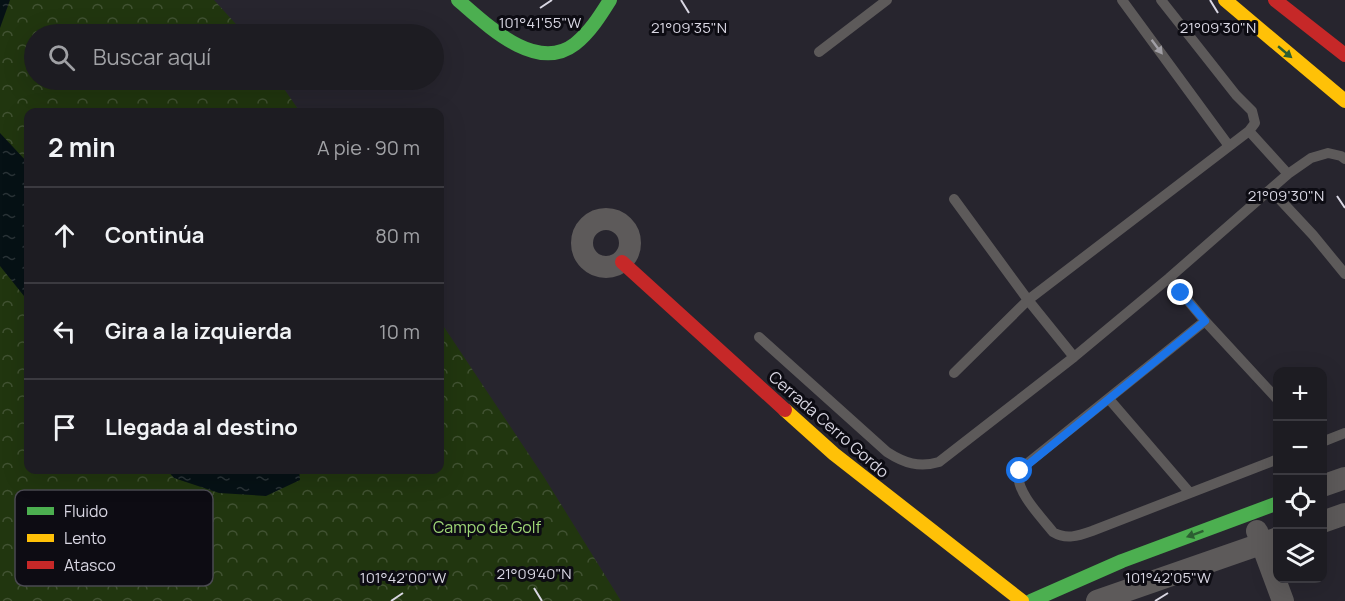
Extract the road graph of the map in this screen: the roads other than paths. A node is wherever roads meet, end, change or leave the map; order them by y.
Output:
1 (458, 0) edge
2 (610, 0) edge
3 (887, 0) edge
4 (1122, 0) edge
5 (1161, 0) edge
6 (1224, 0) edge
7 (1275, 0) edge
8 (819, 52) dead end
9 (1345, 56) edge
10 (1345, 101) edge
11 (1249, 131) junction
12 (1229, 146) junction
13 (1345, 159) edge
14 (1288, 174) junction
15 (1271, 190) junction
16 (954, 199) dead end
17 (622, 262) dead end
18 (1345, 274) edge
19 (1169, 278) junction
20 (1028, 300) junction
21 (1205, 321) junction
22 (759, 337) dead end
23 (1074, 357) junction
24 (954, 373) dead end
25 (1273, 395) edge
26 (1109, 399) junction
27 (1345, 434) edge
28 (1327, 441) edge
29 (1273, 461) edge
30 (1345, 478) edge
31 (1327, 485) edge
32 (1191, 493) junction
33 (1273, 505) edge
34 (1250, 513) junction
35 (1345, 514) edge
36 (1327, 521) edge
37 (1270, 541) edge
38 (1022, 601) edge
39 (1030, 601) edge
40 (1097, 601) edge
41 (1283, 601) edge

1 - 2 street
3 - 8 lane
4 -> 12 lane
5 - 11 lane
6 -> 10 street
7 - 9 street
11 - 12 lane
11 - 14 lane
12 - 20 lane
13 - 14 lane
14 - 15 lane
15 - 18 lane
15 - 19 lane
16 - 20 lane
17 - 38 street, Cerrada Cerro Gordo
19 - 21 lane
19 - 23 lane
20 - 23 lane
20 - 24 lane
21 - 25 lane
21 - 26 lane
22 - 23 lane
26 - 32 lane
26 - 32 lane
27 - 28 lane
29 - 32 lane
30 - 31 street
33 - 34 street
34 - 37 street
34 -> 39 street
35 - 36 street
37 - 40 street
37 - 41 street

